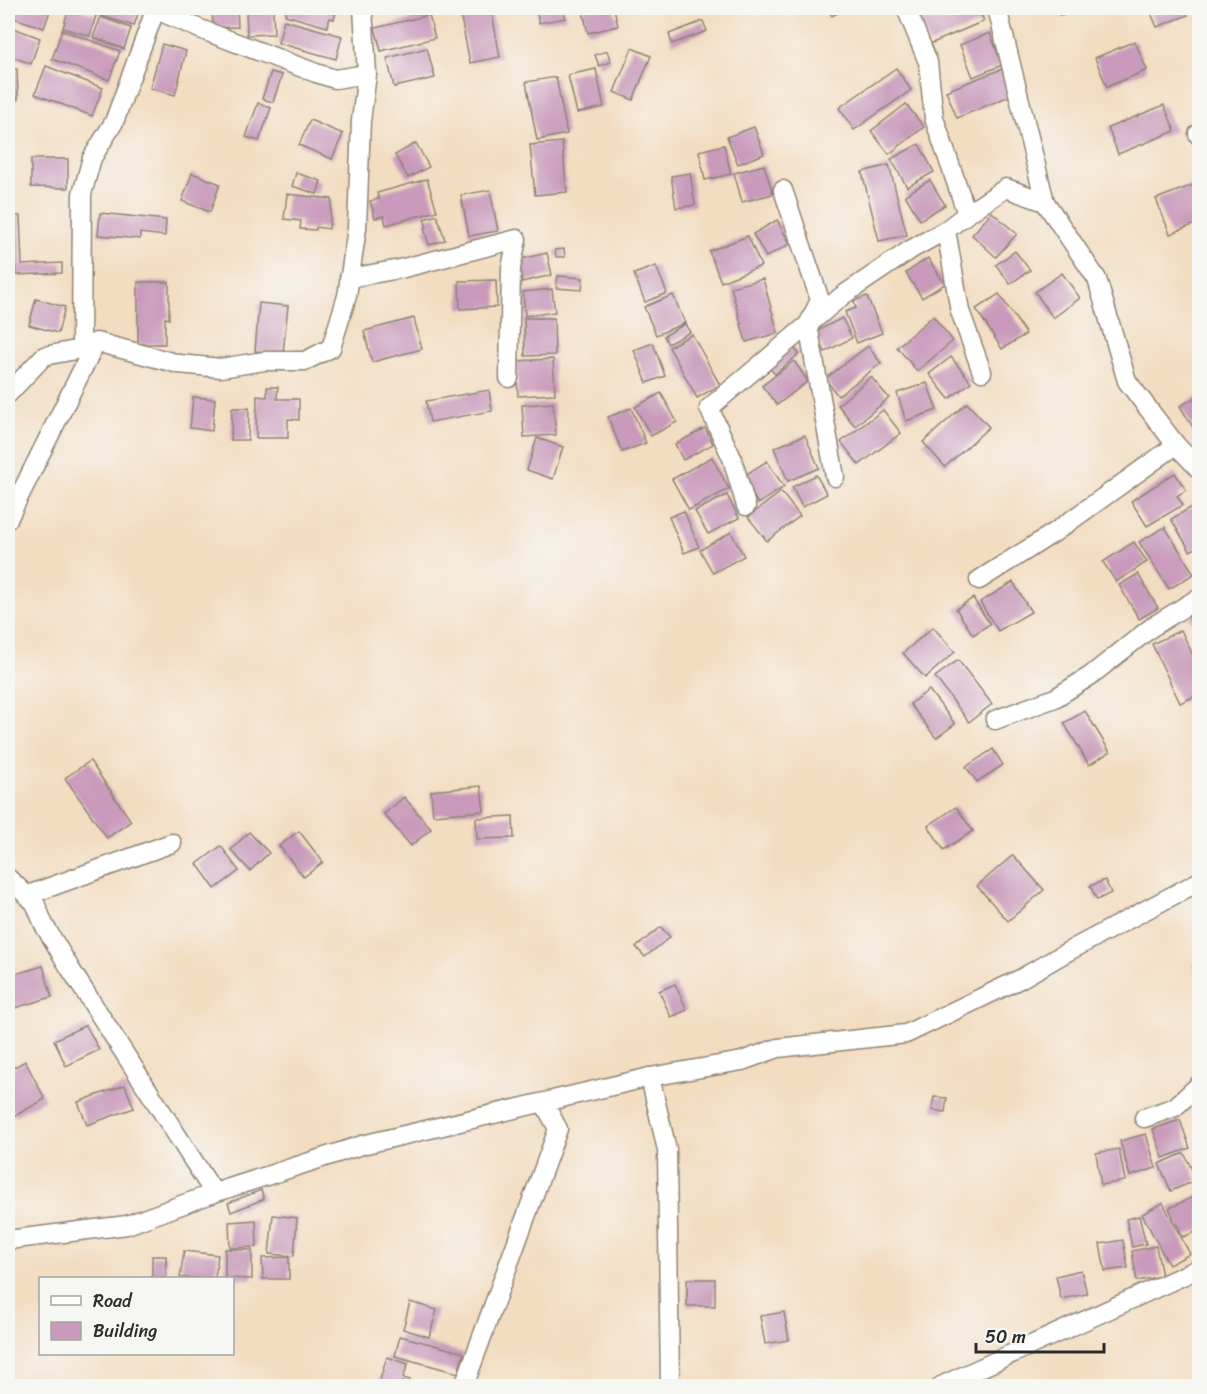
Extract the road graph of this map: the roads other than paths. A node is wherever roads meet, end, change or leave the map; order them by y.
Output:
1 (154, 8) edge
2 (363, 8) edge
3 (906, 8) edge
4 (997, 8) edge
5 (367, 74) junction
6 (783, 190) dead end
7 (1045, 202) junction
8 (967, 214) junction
9 (946, 230) junction
10 (350, 279) junction
11 (808, 325) junction
12 (88, 345) junction
13 (982, 372) dead end
14 (509, 378) dead end
15 (8, 394) edge
16 (1176, 445) junction
17 (1200, 470) edge
18 (835, 477) dead end
19 (746, 506) dead end
20 (8, 519) edge
21 (979, 580) dead end
22 (1200, 597) edge
23 (995, 720) dead end
24 (172, 843) dead end
25 (8, 878) edge
26 (1200, 881) edge
27 (28, 896) junction
28 (650, 1077) junction
29 (1200, 1084) edge
30 (544, 1103) junction
31 (1144, 1118) dead end
32 (214, 1193) junction
33 (8, 1240) edge
34 (1200, 1268) edge
35 (464, 1386) edge
36 (670, 1386) edge
37 (941, 1386) edge

1 - 5 street
1 - 12 street
2 - 5 street
3 - 8 street
4 - 7 street
5 - 10 street
6 - 11 street
7 - 8 street
7 - 16 street
8 - 9 street
9 - 11 street
9 - 13 street
10 - 12 street
10 - 14 street
11 - 18 street
11 - 19 street
12 - 15 street
12 - 20 street
16 - 17 street
16 - 21 street
22 - 23 street
24 - 27 street
25 - 27 street
26 - 28 street
27 - 32 street
28 - 30 street
28 - 36 street
29 - 31 street
30 - 32 street
30 - 35 street
32 - 33 street
34 - 37 street

